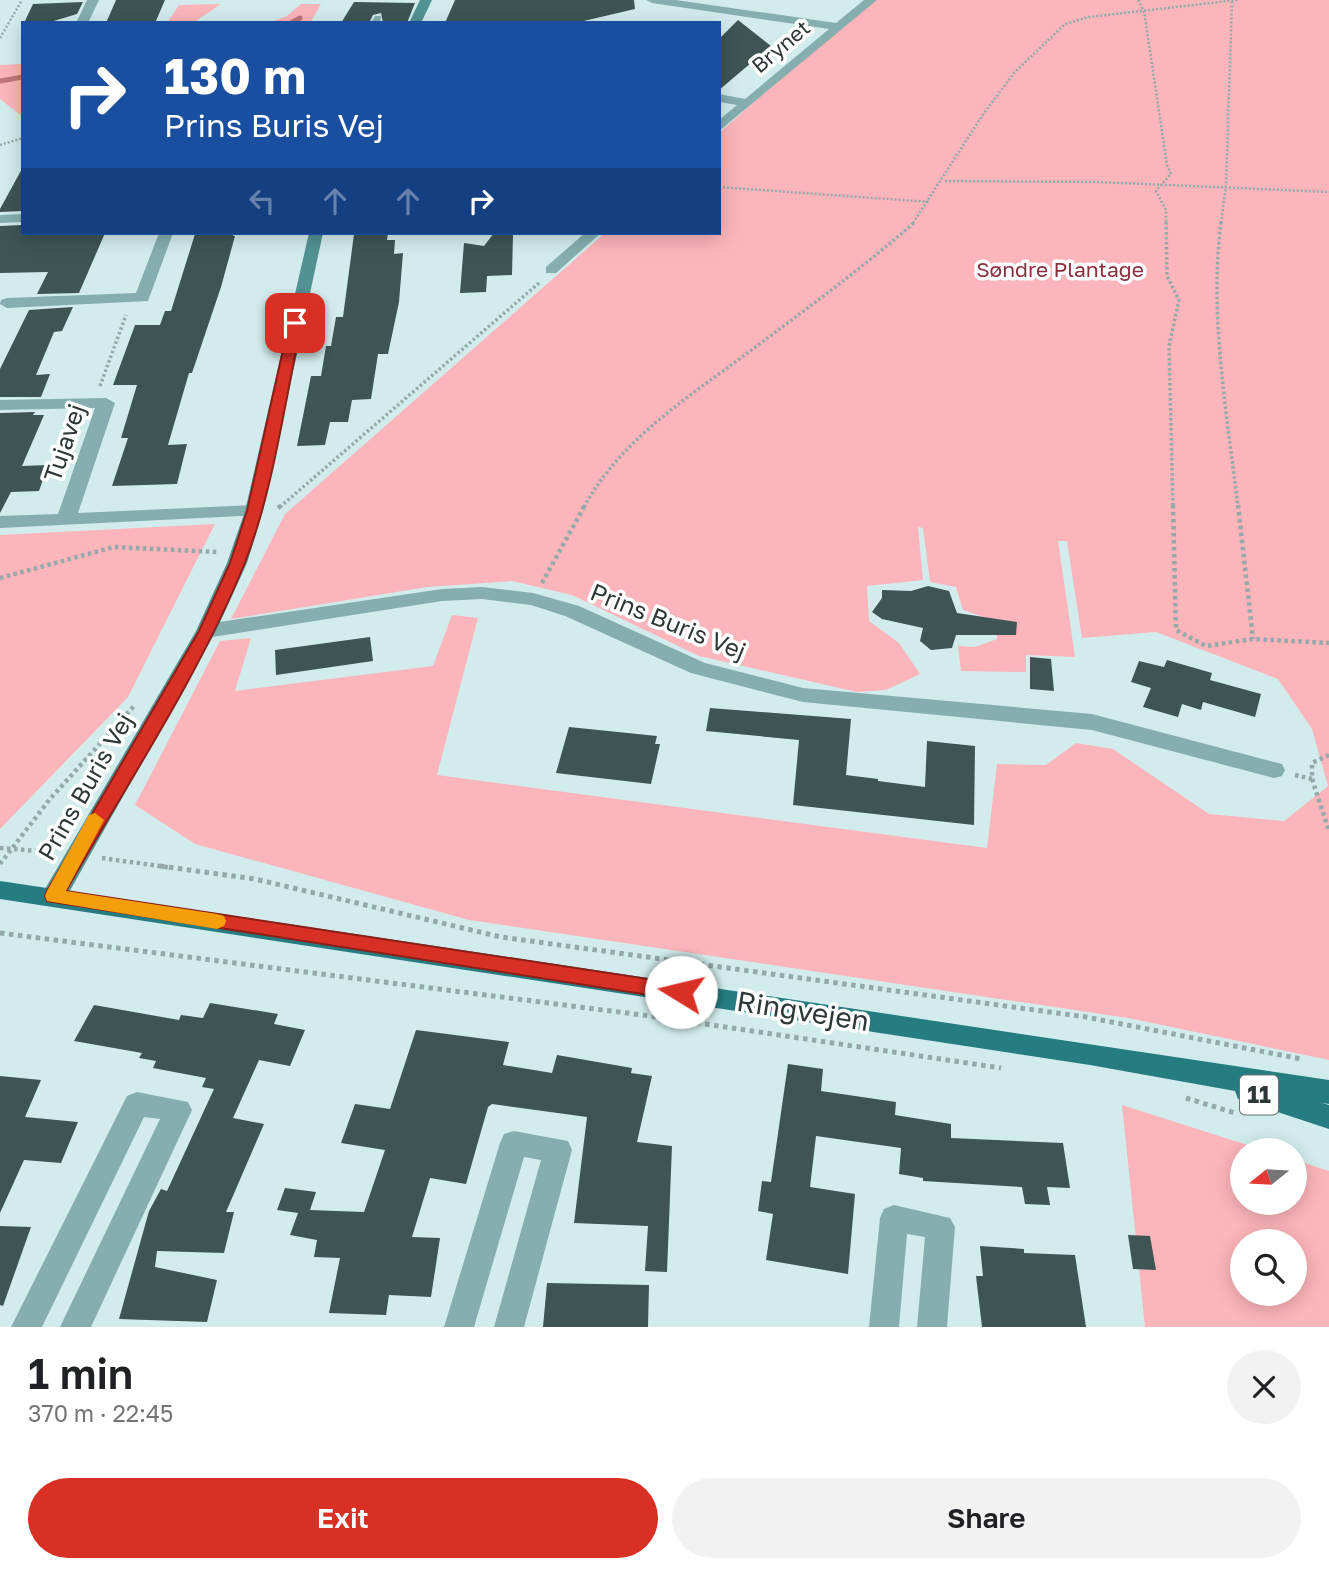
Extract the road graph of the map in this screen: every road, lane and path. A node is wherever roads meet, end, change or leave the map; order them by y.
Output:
1 (22, 0) edge
2 (93, 0) edge
3 (426, 0) edge
4 (652, 0) edge
5 (871, 0) edge
6 (1138, 0) edge
7 (1237, 0) edge
8 (1231, 1) edge
9 (1144, 10) junction
10 (83, 21) edge
11 (416, 21) edge
12 (838, 27) junction
13 (0, 38) edge
14 (721, 98) edge
15 (748, 103) junction
16 (721, 125) edge
17 (21, 139) edge
18 (0, 145) edge
19 (944, 181) junction
20 (1160, 184) junction
21 (721, 187) edge
22 (1226, 187) junction
23 (1329, 192) edge
24 (931, 202) junction
25 (21, 218) edge
26 (0, 219) edge
27 (165, 235) edge
28 (316, 235) edge
29 (592, 235) edge
30 (551, 270) joint
31 (132, 298) junction
32 (7, 303) dead end
33 (93, 403) junction
34 (0, 405) edge
35 (254, 511) junction
36 (232, 512) junction
37 (66, 519) junction
38 (0, 522) edge
39 (218, 552) junction
40 (213, 564) dead end
41 (0, 578) edge
42 (533, 599) junction
43 (206, 631) junction
44 (1253, 639) junction
45 (1329, 642) edge
46 (142, 698) dead end
47 (1329, 755) edge
48 (1273, 770) joint
49 (1312, 779) junction
50 (1329, 831) edge
51 (0, 848) edge
52 (10, 848) junction
53 (78, 855) junction
54 (0, 864) edge
55 (0, 890) edge
56 (54, 896) junction
57 (0, 933) edge
58 (1315, 1062) dead end
59 (1016, 1070) dead end
60 (1184, 1085) junction
61 (1329, 1092) edge
62 (1242, 1115) dead end
63 (1329, 1116) edge
64 (26, 1327) edge
65 (75, 1327) edge
66 (459, 1327) edge
67 (509, 1327) edge
68 (884, 1327) edge
69 (932, 1327) edge

1 - 13 path
2 - 10 street
3 - 11 street
4 - 12 street
5 - 12 street, Brynet
6 - 9 path
7 - 8 path
8 - 9 path
8 - 22 path
9 - 19 path
9 - 20 path
12 - 15 street, Brynet
14 - 15 street
15 - 16 street, Brynet
17 - 18 path
19 - 20 path
19 - 24 path
20 - 22 path
20 - 44 path
21 - 24 path
22 - 23 path
22 - 44 path
24 - 42 path
25 - 26 street
27 - 31 street
28 - 35 street, Prins Buris Vej
29 - 30 street
30 - 35 path
31 - 32 street
31 - 33 path
33 - 34 street, Tujavej
33 - 37 street, Tujavej
35 - 36 street, Tujavej
35 - 43 street, Prins Buris Vej
36 - 37 street, Tujavej
36 - 39 path
37 - 38 street, Tujavej
39 - 40 path
39 - 41 path
42 - 43 street, Prins Buris Vej
42 - 48 street, Prins Buris Vej
43 - 53 street, Prins Buris Vej
44 - 45 path
46 - 52 path
47 - 49 path
48 - 49 path
49 - 50 path
51 - 52 path
52 - 53 path
52 - 54 path
53 - 56 street, Prins Buris Vej
53 - 58 path
55 - 56 main road, Ringvejen / 11
56 - 60 main road, Ringvejen / 11
57 - 59 path
60 - 61 main road, Ringvejen / 11
60 - 62 path
60 - 63 main road, Ringvejen / 11
64 - 65 street
66 - 67 street
68 - 69 street

